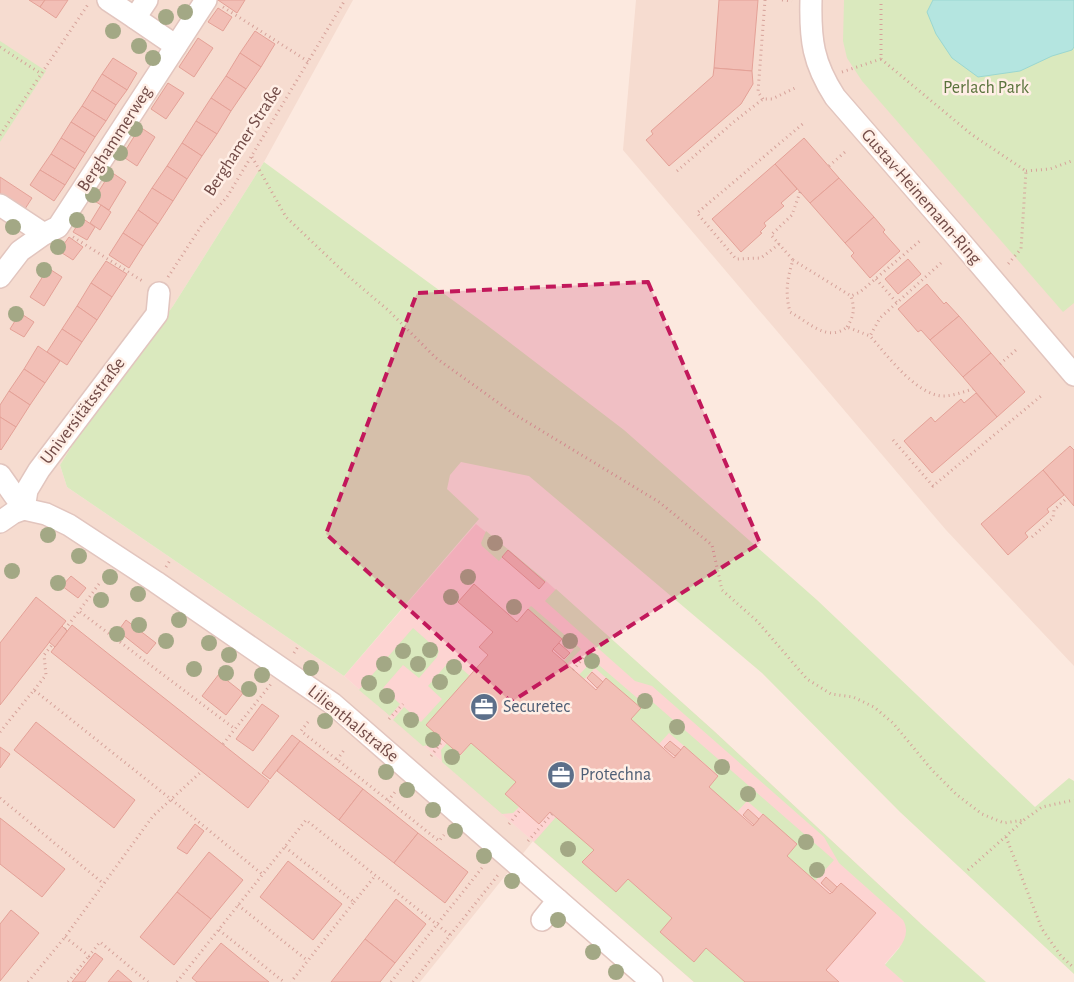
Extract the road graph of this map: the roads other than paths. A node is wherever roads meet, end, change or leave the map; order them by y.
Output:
1 (108, 0) edge
2 (147, 0) edge
3 (811, 0) edge
4 (213, 3) edge
5 (135, 18) junction
6 (176, 46) junction
7 (0, 205) edge
8 (51, 231) junction
9 (0, 277) edge
10 (152, 288) road end
11 (1074, 375) edge
12 (0, 476) edge
13 (24, 509) junction
14 (0, 522) edge
15 (558, 900) junction
16 (542, 920) dead end
17 (652, 982) edge

1 - 5 street
2 - 5 street
3 - 11 street, Gustav-Heinemann-Ring
4 - 6 street, Berghammerweg
5 - 6 street
6 - 8 street, Berghammerweg
7 - 8 street
8 - 9 street, Berghammerweg
10 - 13 street, Universitätsstraße
12 - 13 street
13 - 14 street
13 - 15 street, Lilienthalstraße
15 - 16 street
15 - 17 street, Lilienthalstraße

